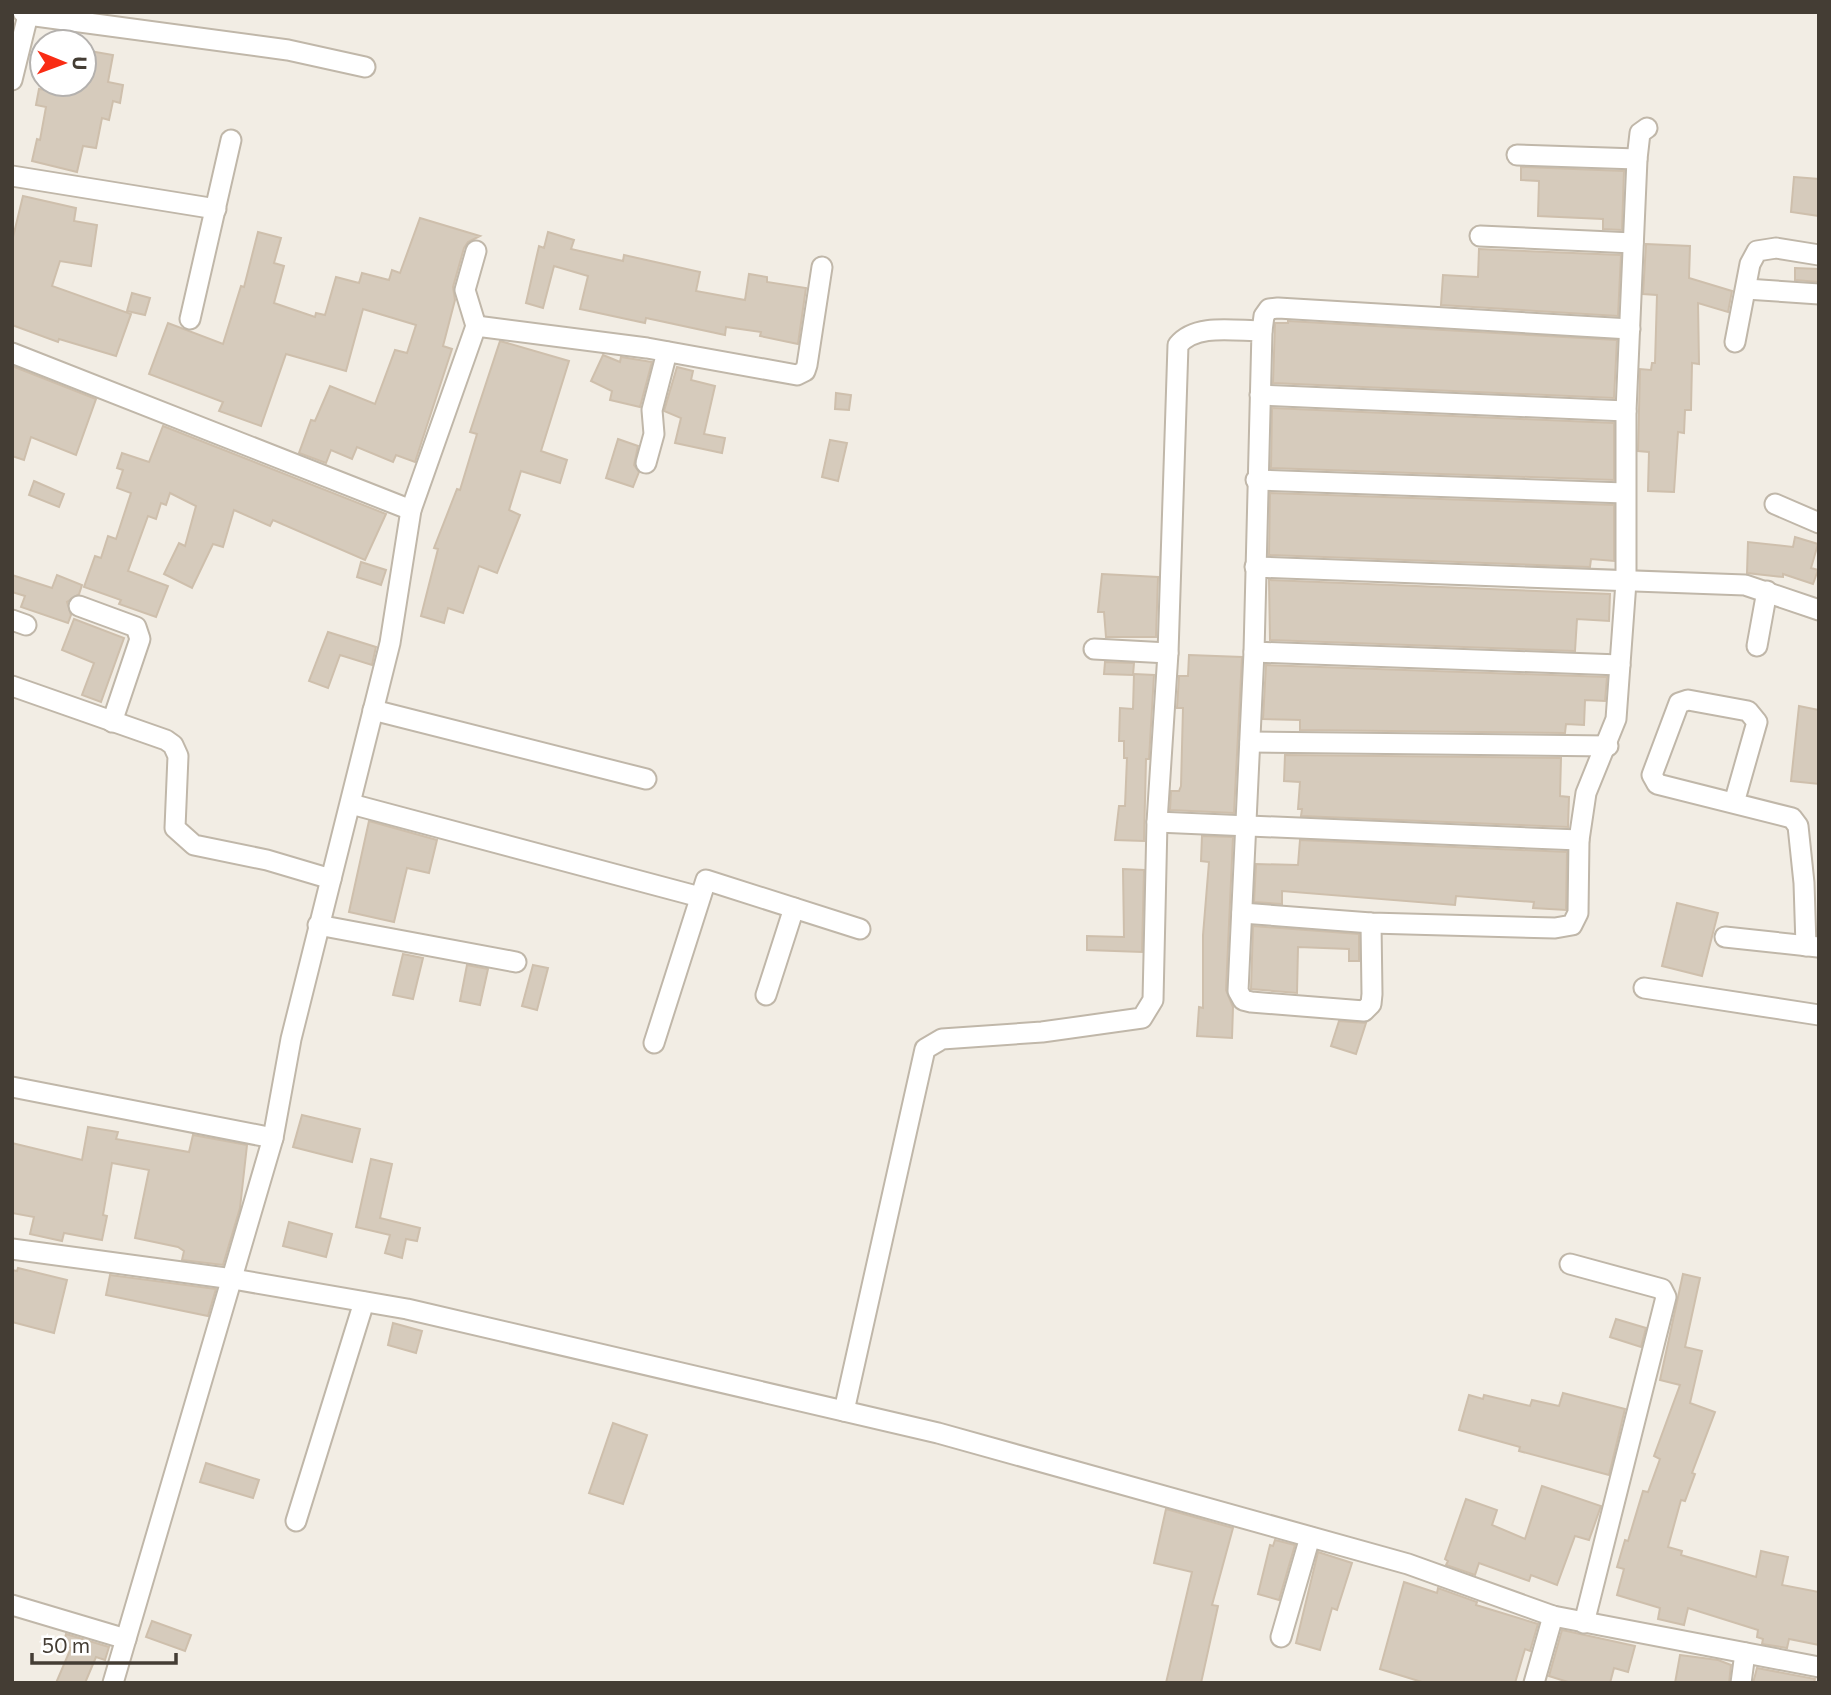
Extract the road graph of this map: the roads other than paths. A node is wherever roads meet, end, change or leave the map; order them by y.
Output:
1 (26, 14) edge
2 (365, 67) dead end
3 (12, 80) edge
4 (1647, 128) dead end
5 (231, 140) dead end
6 (1517, 155) dead end
7 (1637, 159) junction
8 (12, 176) edge
9 (216, 209) junction
10 (1480, 236) dead end
11 (1633, 243) junction
12 (476, 251) dead end
13 (1819, 255) edge
14 (822, 267) dead end
15 (1746, 289) junction
16 (1819, 294) edge
17 (190, 319) dead end
18 (476, 326) junction
19 (1630, 329) junction
20 (1262, 331) junction
21 (1735, 342) dead end
22 (667, 352) junction
23 (12, 353) edge
24 (1260, 395) junction
25 (1626, 411) junction
26 (646, 463) dead end
27 (1256, 480) junction
28 (1625, 493) junction
29 (1775, 504) dead end
30 (411, 510) junction
31 (1819, 523) edge
32 (1255, 566) junction
33 (1626, 582) junction
34 (1767, 591) junction
35 (79, 606) dead end
36 (1819, 610) edge
37 (1757, 646) dead end
38 (1094, 649) dead end
39 (1254, 652) junction
40 (1168, 653) junction
41 (1620, 665) junction
42 (12, 686) edge
43 (373, 710) junction
44 (112, 722) junction
45 (1251, 742) junction
46 (1608, 746) junction
47 (646, 779) dead end
48 (1734, 803) junction
49 (351, 804) junction
50 (1157, 822) junction
51 (1245, 828) junction
52 (1579, 840) junction
53 (331, 879) junction
54 (700, 897) junction
55 (794, 908) junction
56 (1242, 913) junction
57 (1371, 923) junction
58 (318, 925) junction
59 (860, 929) dead end
60 (1725, 937) dead end
61 (1812, 946) edge
62 (516, 962) dead end
63 (1644, 988) dead end
64 (766, 995) dead end
65 (1819, 1014) edge
66 (654, 1043) dead end
67 (12, 1087) edge
68 (273, 1138) junction
69 (12, 1248) edge
70 (1570, 1264) dead end
71 (233, 1279) junction
72 (364, 1302) junction
73 (844, 1411) junction
74 (296, 1521) dead end
75 (1310, 1537) junction
76 (12, 1605) edge
77 (1553, 1616) junction
78 (1584, 1623) junction
79 (1281, 1637) dead end
80 (126, 1639) junction
81 (1745, 1653) junction
82 (1819, 1667) edge
83 (113, 1683) edge
84 (1534, 1683) edge
85 (1741, 1683) edge

1 - 2 street
1 - 3 street
4 - 7 street
5 - 9 street
6 - 7 street
7 - 11 street
8 - 9 street
9 - 17 street
10 - 11 street
11 - 19 street
12 - 18 street
13 - 15 street
14 - 22 street
15 - 16 street
15 - 21 street
18 - 22 street
18 - 30 street
19 - 20 street
19 - 25 street
20 - 24 street
20 - 40 street
22 - 26 street
23 - 30 street
24 - 25 street
24 - 27 street
25 - 28 street
27 - 28 street
27 - 32 street
28 - 33 street
29 - 31 street
30 - 43 street
32 - 33 street
32 - 39 street
33 - 34 street
33 - 41 street
34 - 36 street
34 - 37 street
35 - 44 street
38 - 40 street
39 - 41 street
39 - 45 street
40 - 50 street
41 - 46 street
42 - 44 street
43 - 47 street
43 - 49 street
44 - 53 street
45 - 46 street
45 - 51 street
46 - 52 street
48 - 48 street
48 - 61 street
49 - 53 street
49 - 54 street
50 - 51 street
50 - 73 street
51 - 52 street
51 - 56 street
52 - 57 street
53 - 58 street
54 - 55 street
54 - 66 street
55 - 59 street
55 - 64 street
56 - 57 street
56 - 57 street
58 - 62 street
58 - 68 street
60 - 61 street
63 - 65 street
67 - 68 street
68 - 71 street
69 - 71 street
70 - 78 street
71 - 72 street
71 - 80 street
72 - 73 street
72 - 74 street
73 - 75 street
75 - 77 street
75 - 79 street
76 - 80 street
77 - 78 street
77 - 84 street
78 - 81 street
80 - 83 street
81 - 82 street
81 - 85 street

